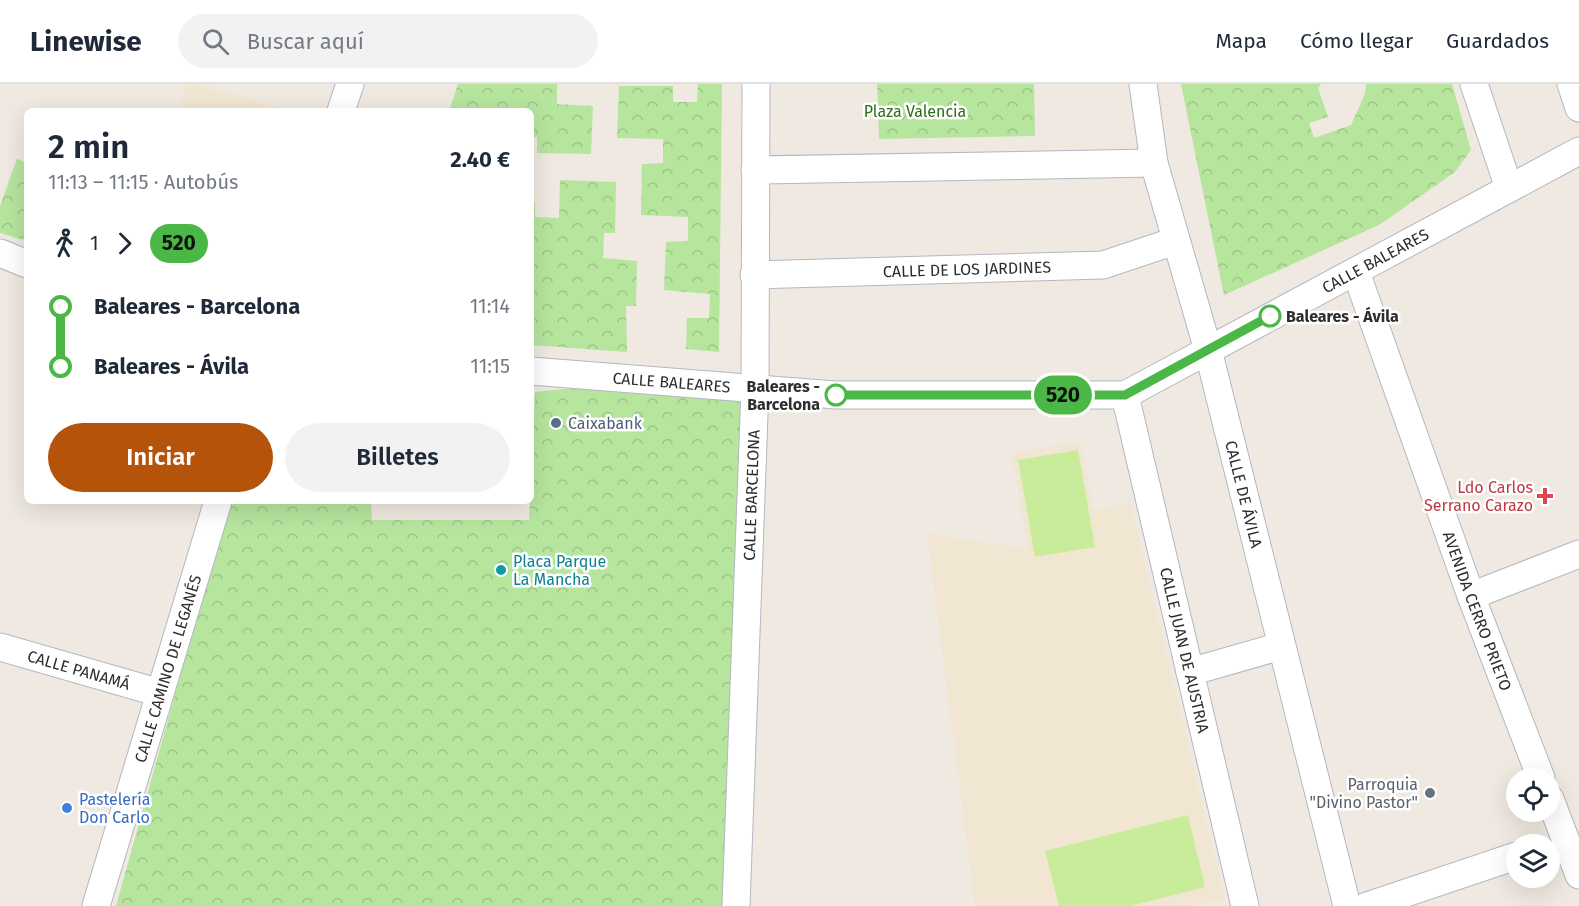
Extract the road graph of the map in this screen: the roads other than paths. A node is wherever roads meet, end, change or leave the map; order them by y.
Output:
1 (350, 84) edge
2 (756, 84) edge
3 (1143, 84) edge
4 (1474, 84) edge
5 (1571, 84) edge
6 (342, 108) edge
7 (1579, 108) edge
8 (1579, 151) edge
9 (1154, 164) junction
10 (755, 170) junction
11 (1509, 188) junction
12 (1175, 241) junction
13 (0, 253) edge
14 (24, 263) edge
15 (1356, 272) junction
16 (754, 275) junction
17 (1208, 350) junction
18 (534, 371) edge
19 (755, 388) junction
20 (1125, 395) junction
21 (217, 504) edge
22 (1579, 554) edge
23 (1471, 596) junction
24 (1281, 646) junction
25 (0, 647) edge
26 (1190, 672) junction
27 (160, 693) junction
28 (1537, 768) edge
29 (1558, 822) edge
30 (1564, 839) edge
31 (1506, 858) edge
32 (1579, 875) edge
33 (96, 906) edge
34 (736, 906) edge
35 (1245, 906) edge
36 (1347, 906) edge
37 (1366, 906) edge

1 - 6 street
2 - 10 street, CALLE BARCELONA
3 - 9 street, CALLE DE ÁVILA
4 - 11 street
5 - 7 street
8 - 11 street, CALLE BALEARES
9 - 10 street
9 - 12 street, CALLE DE ÁVILA
10 - 16 street, CALLE BARCELONA
11 - 15 street, CALLE BALEARES
12 - 16 street, CALLE DE LOS JARDINES
12 - 17 street, CALLE DE ÁVILA
13 - 14 street
15 - 17 street, CALLE BALEARES
15 - 23 street, AVENIDA CERRO PRIETO
16 - 19 street, CALLE BARCELONA
17 - 20 street, CALLE BALEARES
17 - 24 street, CALLE DE ÁVILA
18 - 19 street, CALLE BALEARES
19 - 20 street, CALLE BALEARES
19 - 34 street, CALLE BARCELONA
20 - 26 street, CALLE JUAN DE AUSTRIA
21 - 27 street, CALLE CAMINO DE LEGANÉS
22 - 23 street
23 - 28 street, AVENIDA CERRO PRIETO
24 - 26 street
24 - 36 street, CALLE DE ÁVILA
25 - 27 street, CALLE PANAMÁ
26 - 35 street, CALLE JUAN DE AUSTRIA
27 - 33 street, CALLE CAMINO DE LEGANÉS
29 - 30 street
30 - 32 street
31 - 37 street

